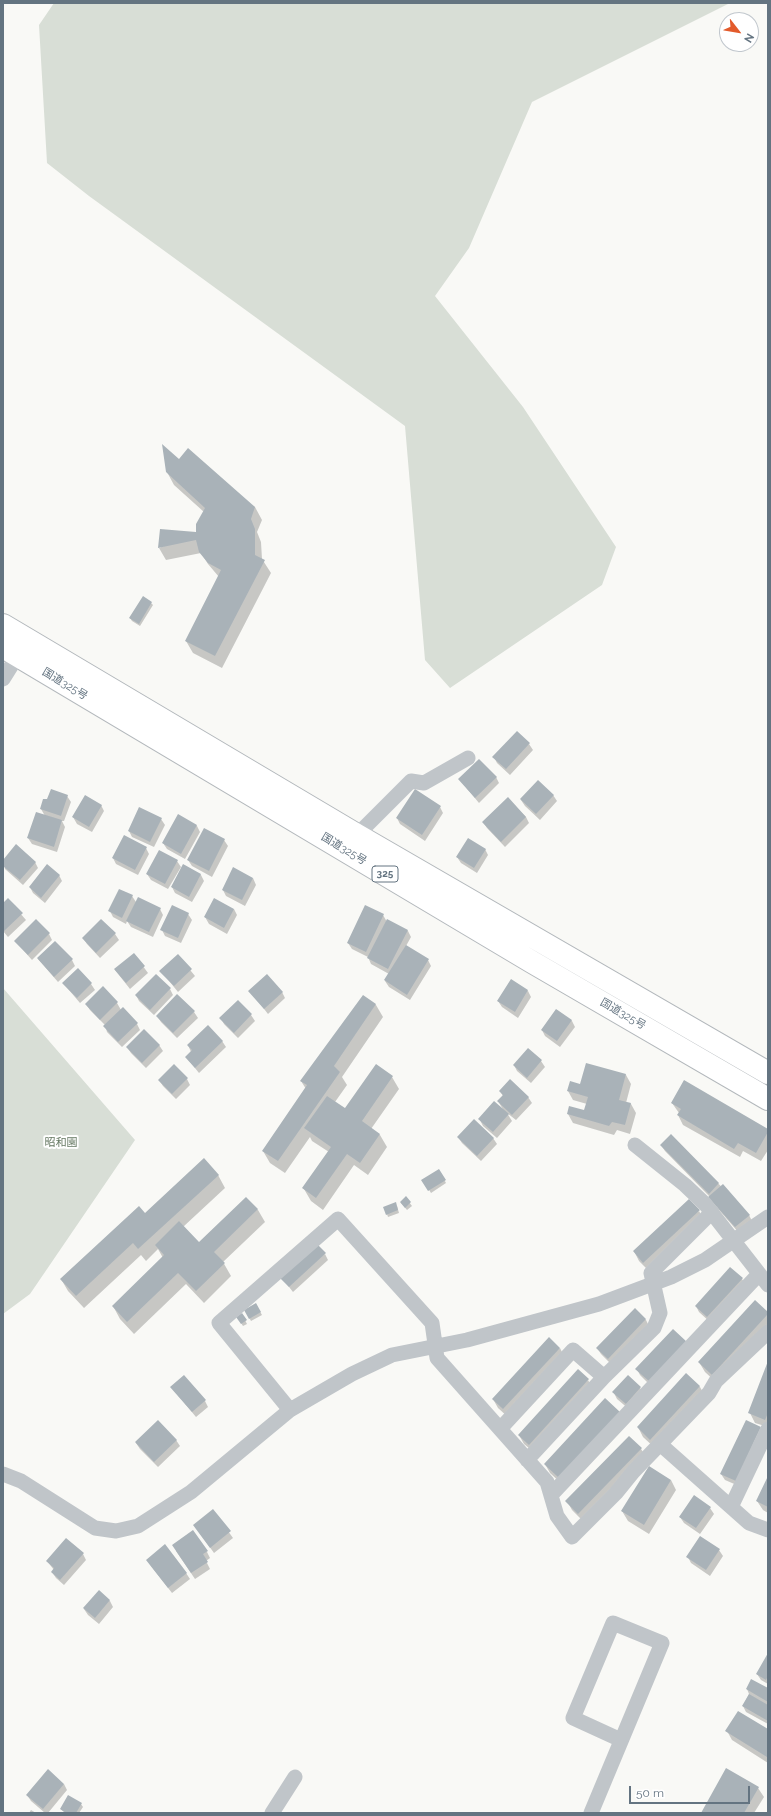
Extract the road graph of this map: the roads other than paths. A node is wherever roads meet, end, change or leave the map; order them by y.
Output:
1 (3, 625) edge
2 (16, 647) edge
3 (3, 679) edge
4 (468, 758) dead end
5 (357, 834) junction
6 (768, 1074) edge
7 (768, 1099) edge
8 (635, 1145) dead end
9 (712, 1212) junction
10 (768, 1217) edge
11 (734, 1240) junction
12 (764, 1280) edge
13 (654, 1284) junction
14 (768, 1332) edge
15 (436, 1346) junction
16 (604, 1377) junction
17 (290, 1410) junction
18 (500, 1429) junction
19 (768, 1429) edge
20 (660, 1444) junction
21 (527, 1460) junction
22 (3, 1474) edge
23 (551, 1495) junction
24 (731, 1507) junction
25 (768, 1530) edge
26 (621, 1740) junction
27 (295, 1777) dead end
28 (272, 1813) edge
29 (591, 1813) edge

1 - 2 highway, 国道325号 / 325
2 - 3 street
2 - 5 highway, 国道325号 / 325
2 - 7 highway, 国道325号 / 325
4 - 5 street
5 - 6 highway, 国道325号 / 325
8 - 9 street
9 - 11 street
9 - 13 street
10 - 11 street
11 - 12 street
11 - 13 street
12 - 23 street
13 - 15 street
13 - 16 street
14 - 20 street
15 - 17 street
15 - 17 street
15 - 18 street
16 - 18 street
16 - 21 street
17 - 22 street
18 - 21 street
19 - 24 street
20 - 23 street
20 - 24 street
21 - 23 street
24 - 25 street
26 - 26 street
26 - 29 street
27 - 28 street

